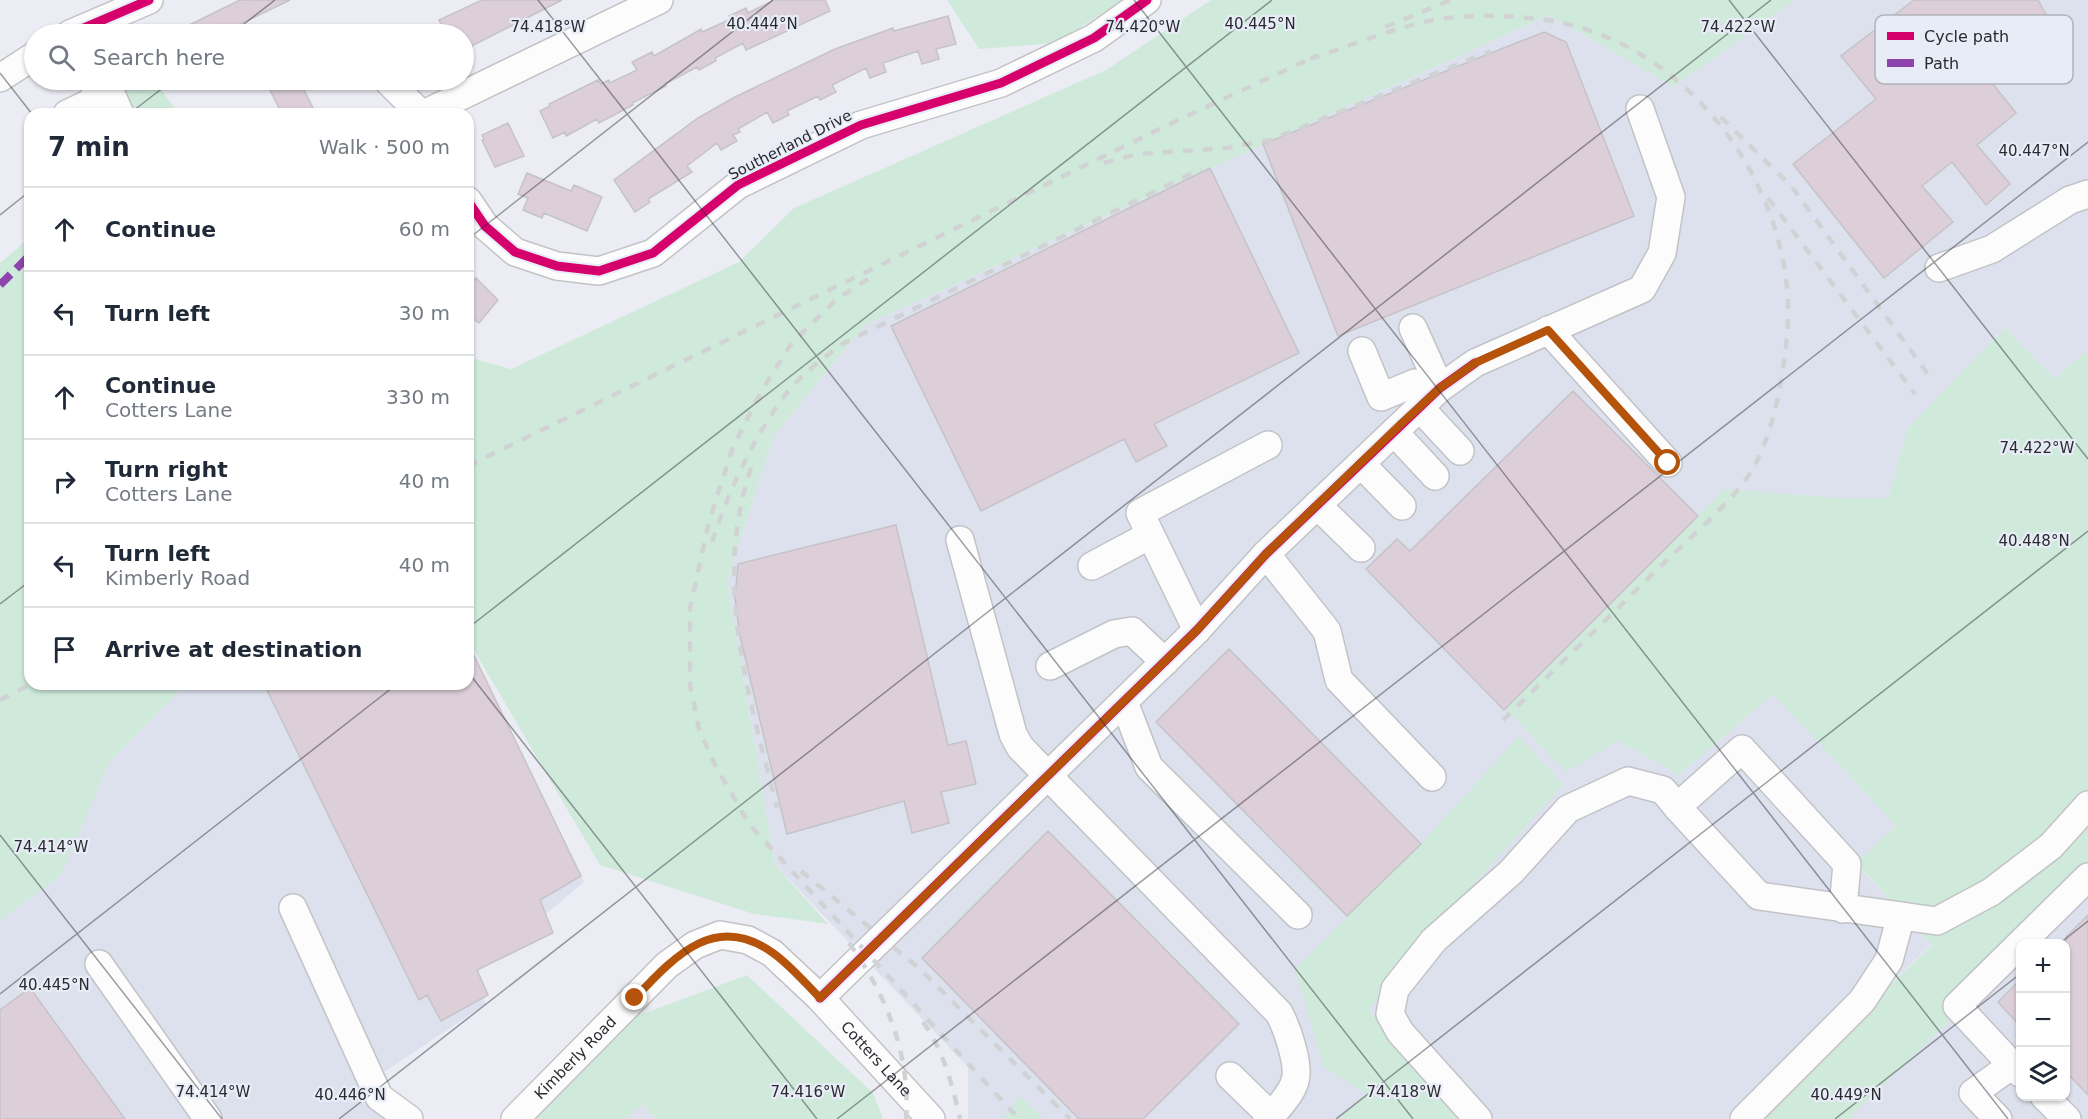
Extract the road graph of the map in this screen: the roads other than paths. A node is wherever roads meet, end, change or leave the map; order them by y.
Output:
1 (149, 0) edge
2 (659, 0) edge
3 (1147, 0) edge
4 (96, 24) edge
5 (24, 62) edge
6 (0, 78) edge
7 (474, 89) edge
8 (99, 90) edge
9 (110, 90) edge
10 (397, 90) edge
11 (472, 90) edge
12 (80, 108) edge
13 (117, 108) edge
14 (416, 108) edge
15 (434, 108) edge
16 (1640, 109) dead end
17 (2088, 194) edge
18 (474, 210) edge
19 (1939, 268) dead end
20 (1413, 328) dead end
21 (1548, 330) junction
22 (1362, 351) dead end
23 (1429, 400) junction
24 (1394, 432) junction
25 (1268, 445) dead end
26 (1460, 451) dead end
27 (1668, 463) dead end
28 (1360, 464) junction
29 (1435, 476) dead end
30 (1317, 506) junction
31 (1402, 506) dead end
32 (1150, 535) junction
33 (960, 540) dead end
34 (1361, 548) dead end
35 (1266, 554) junction
36 (1092, 566) dead end
37 (1197, 630) junction
38 (1165, 662) junction
39 (1050, 666) dead end
40 (1124, 702) junction
41 (1048, 776) junction
42 (1432, 777) dead end
43 (2088, 806) edge
44 (1677, 807) junction
45 (2088, 877) edge
46 (293, 908) dead end
47 (1843, 909) junction
48 (1298, 915) dead end
49 (1901, 916) junction
50 (720, 935) joint
51 (99, 964) dead end
52 (820, 998) junction
53 (2016, 1069) edge
54 (1230, 1076) dead end
55 (2049, 1101) edge
56 (1269, 1117) edge
57 (208, 1119) edge
58 (410, 1119) edge
59 (515, 1119) edge
60 (931, 1119) edge
61 (1478, 1119) edge
62 (1743, 1119) edge
63 (1998, 1119) edge
64 (2067, 1119) edge

1 - 4 street
2 - 7 street
3 - 18 street, Southerland Drive
5 - 6 street
8 - 12 street
9 - 13 street
10 - 14 street
11 - 15 street
16 - 21 street
17 - 19 street
20 - 23 street
21 - 23 street
21 - 27 street
22 - 23 street
23 - 24 street
23 - 26 street
24 - 28 street
24 - 29 street
25 - 32 street
28 - 30 street
28 - 31 street
30 - 34 street
30 - 35 street
32 - 36 street
32 - 37 street
33 - 41 street
35 - 37 street
35 - 42 street
37 - 38 street
38 - 39 street
38 - 40 street
40 - 41 street
40 - 48 street
41 - 52 street
41 - 56 street
43 - 49 street
44 - 47 street
44 - 47 street
44 - 61 street
45 - 53 street
46 - 58 street
47 - 49 street
49 - 62 street
50 - 52 street, Cotters Lane
50 - 59 street, Kimberly Road
51 - 57 street
52 - 60 street, Cotters Lane
53 - 63 street
54 - 56 street
55 - 64 street

